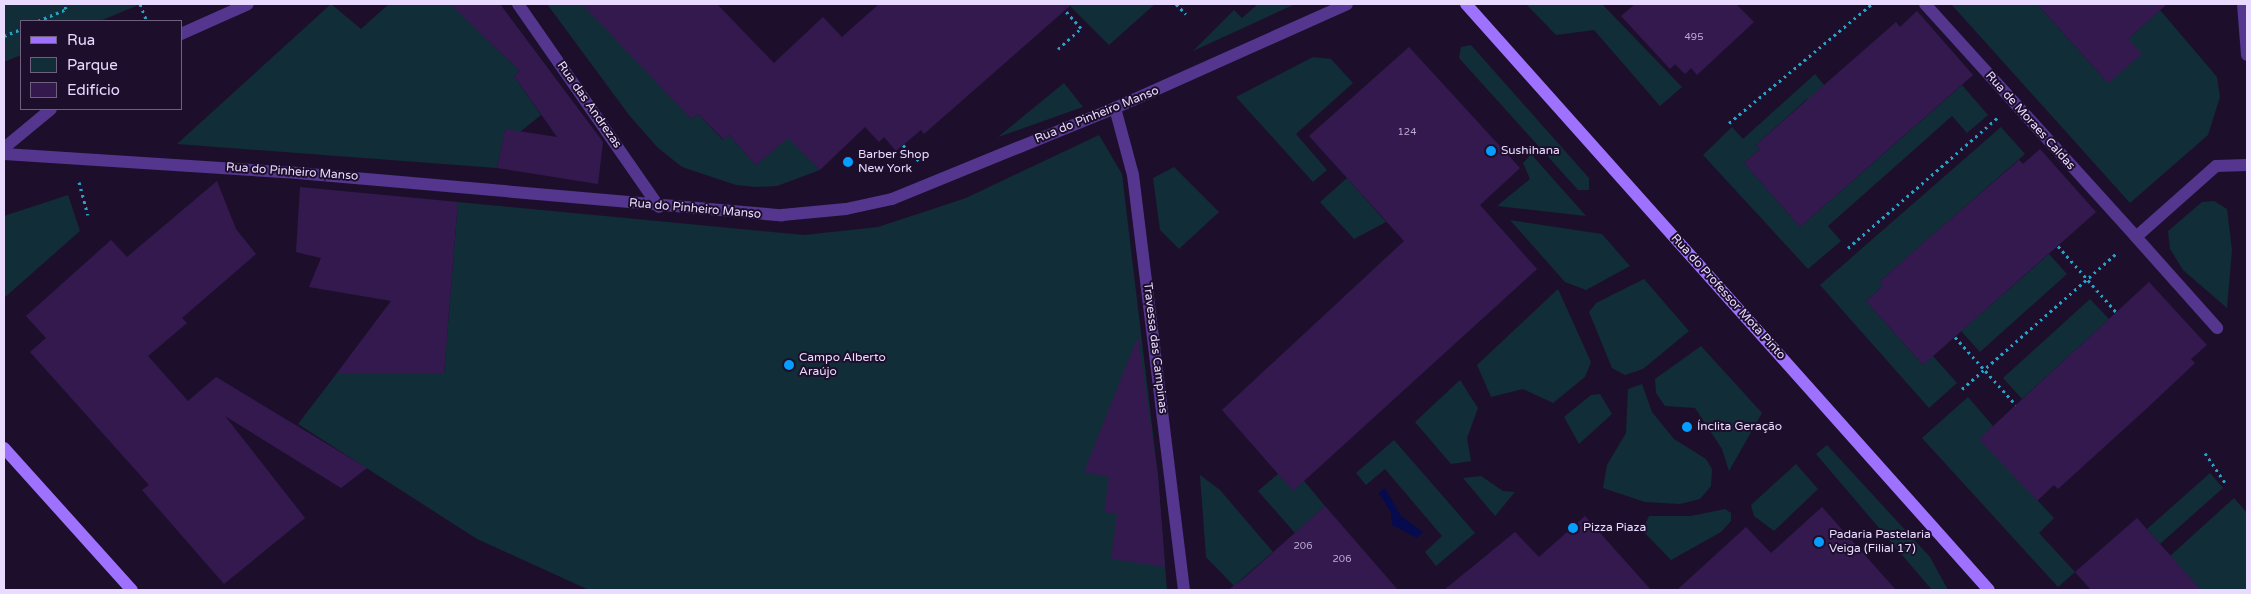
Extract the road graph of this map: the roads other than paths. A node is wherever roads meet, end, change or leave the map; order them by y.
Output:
1 (248, 4) edge
2 (518, 4) edge
3 (1347, 4) edge
4 (1466, 4) edge
5 (1925, 4) edge
6 (2243, 4) edge
7 (182, 34) edge
8 (2247, 55) edge
9 (1115, 108) junction
10 (50, 110) edge
11 (4, 148) edge
12 (4, 154) edge
13 (2247, 165) edge
14 (660, 207) junction
15 (2136, 237) junction
16 (2217, 328) dead end
17 (4, 448) edge
18 (132, 590) edge
19 (1184, 590) edge
20 (1989, 590) edge

1 - 7 street
2 - 14 street, Rua das Andrezas
3 - 9 street, Rua do Pinheiro Manso
4 - 20 street, Rua do Professor Mota Pinto
5 - 15 street, Rua de Moraes Caldas
6 - 8 street
9 - 14 street, Rua do Pinheiro Manso
9 - 19 street, Travessa das Campinas
10 - 11 street
12 - 14 street, Rua do Pinheiro Manso
13 - 15 street
15 - 16 street, Rua de Moraes Caldas
17 - 18 street

